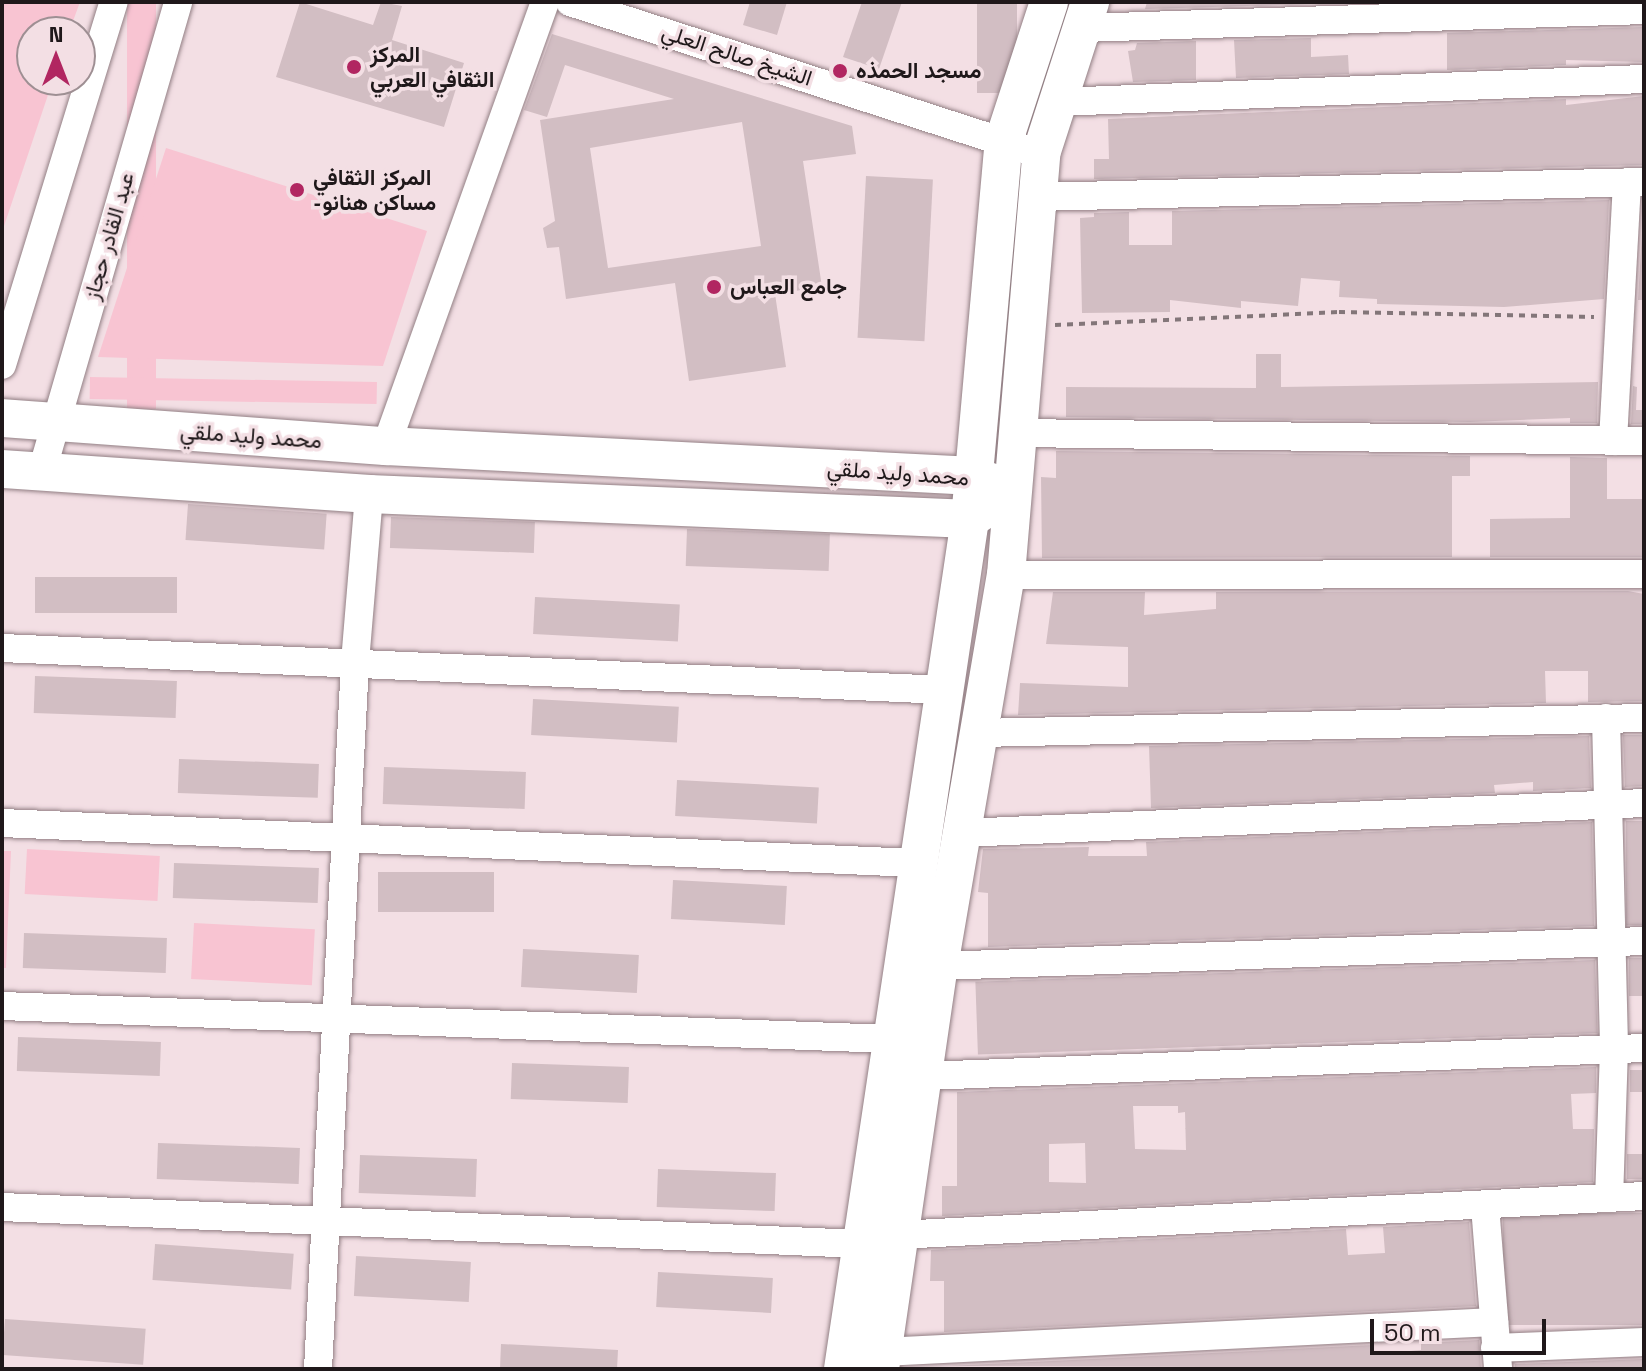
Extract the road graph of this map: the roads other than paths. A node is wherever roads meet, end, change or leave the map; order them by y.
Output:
1 (114, 2) edge
2 (178, 2) edge
3 (545, 2) edge
4 (570, 2) edge
5 (1049, 2) edge
6 (1644, 10) edge
7 (1086, 15) edge
8 (1644, 79) edge
9 (1058, 102) junction
10 (1004, 140) junction
11 (1041, 154) junction
12 (1635, 182) edge
13 (1036, 197) junction
14 (2, 365) edge
15 (2, 418) edge
16 (55, 423) junction
17 (1016, 433) junction
18 (1613, 441) junction
19 (1644, 441) edge
20 (386, 446) junction
21 (2, 469) edge
22 (42, 471) junction
23 (974, 476) junction
24 (1013, 491) junction
25 (369, 494) junction
26 (970, 519) junction
27 (1644, 574) edge
28 (1006, 575) junction
29 (2, 648) edge
30 (355, 662) junction
31 (946, 690) junction
32 (1606, 718) junction
33 (1644, 718) edge
34 (979, 733) junction
35 (1644, 803) edge
36 (1611, 804) junction
37 (2, 823) edge
38 (963, 833) junction
39 (347, 837) junction
40 (915, 863) junction
41 (1644, 941) edge
42 (1613, 943) junction
43 (939, 966) junction
44 (2, 1006) edge
45 (339, 1015) junction
46 (891, 1039) junction
47 (1644, 1048) edge
48 (1614, 1049) junction
49 (925, 1076) junction
50 (1644, 1196) edge
51 (1609, 1198) junction
52 (1485, 1206) junction
53 (2, 1207) edge
54 (325, 1221) junction
55 (898, 1235) junction
56 (861, 1244) junction
57 (1644, 1342) edge
58 (1496, 1346) edge
59 (881, 1361) edge
60 (318, 1369) edge
61 (843, 1369) edge

1 - 14 street
2 - 16 street, عبد القادر حجاز
3 - 20 street
4 - 10 street, الشيخ صالح العلي
5 - 10 main road
6 - 7 street
7 - 9 main road
8 - 9 street
9 - 11 main road
10 - 11 street, الشيخ صالح العلي
10 - 23 main road
11 - 13 main road
12 - 13 street
12 - 18 street
13 - 17 main road
15 - 16 main road, محمد وليد ملقي
16 - 20 main road, محمد وليد ملقي
16 - 22 street, عبد القادر حجاز
17 - 18 street
17 - 24 main road
18 - 19 street
20 - 23 main road, محمد وليد ملقي
21 - 22 main road, محمد وليد ملقي
22 - 25 main road, محمد وليد ملقي
23 - 24 main road, محمد وليد ملقي
23 - 26 main road
24 - 26 main road, محمد وليد ملقي
24 - 28 main road
25 - 26 main road, محمد وليد ملقي
25 - 30 street
26 - 31 main road
27 - 28 street
28 - 34 main road
29 - 30 street
30 - 31 street
30 - 39 street
31 - 40 main road
32 - 33 street
32 - 34 street
32 - 36 street
34 - 38 main road
35 - 36 street
36 - 38 street
36 - 42 street
37 - 39 street
38 - 43 main road
39 - 40 street
39 - 45 street
40 - 46 main road
41 - 42 street
42 - 43 street
42 - 48 street
43 - 49 main road
44 - 45 street
45 - 46 street
45 - 54 street
46 - 56 main road
47 - 48 street
48 - 49 street
48 - 51 street
49 - 55 main road
50 - 51 street
51 - 52 street
52 - 55 street
52 - 58 street
53 - 54 street
54 - 56 street
54 - 60 street
55 - 59 main road
56 - 61 main road
57 - 58 street
58 - 59 street

